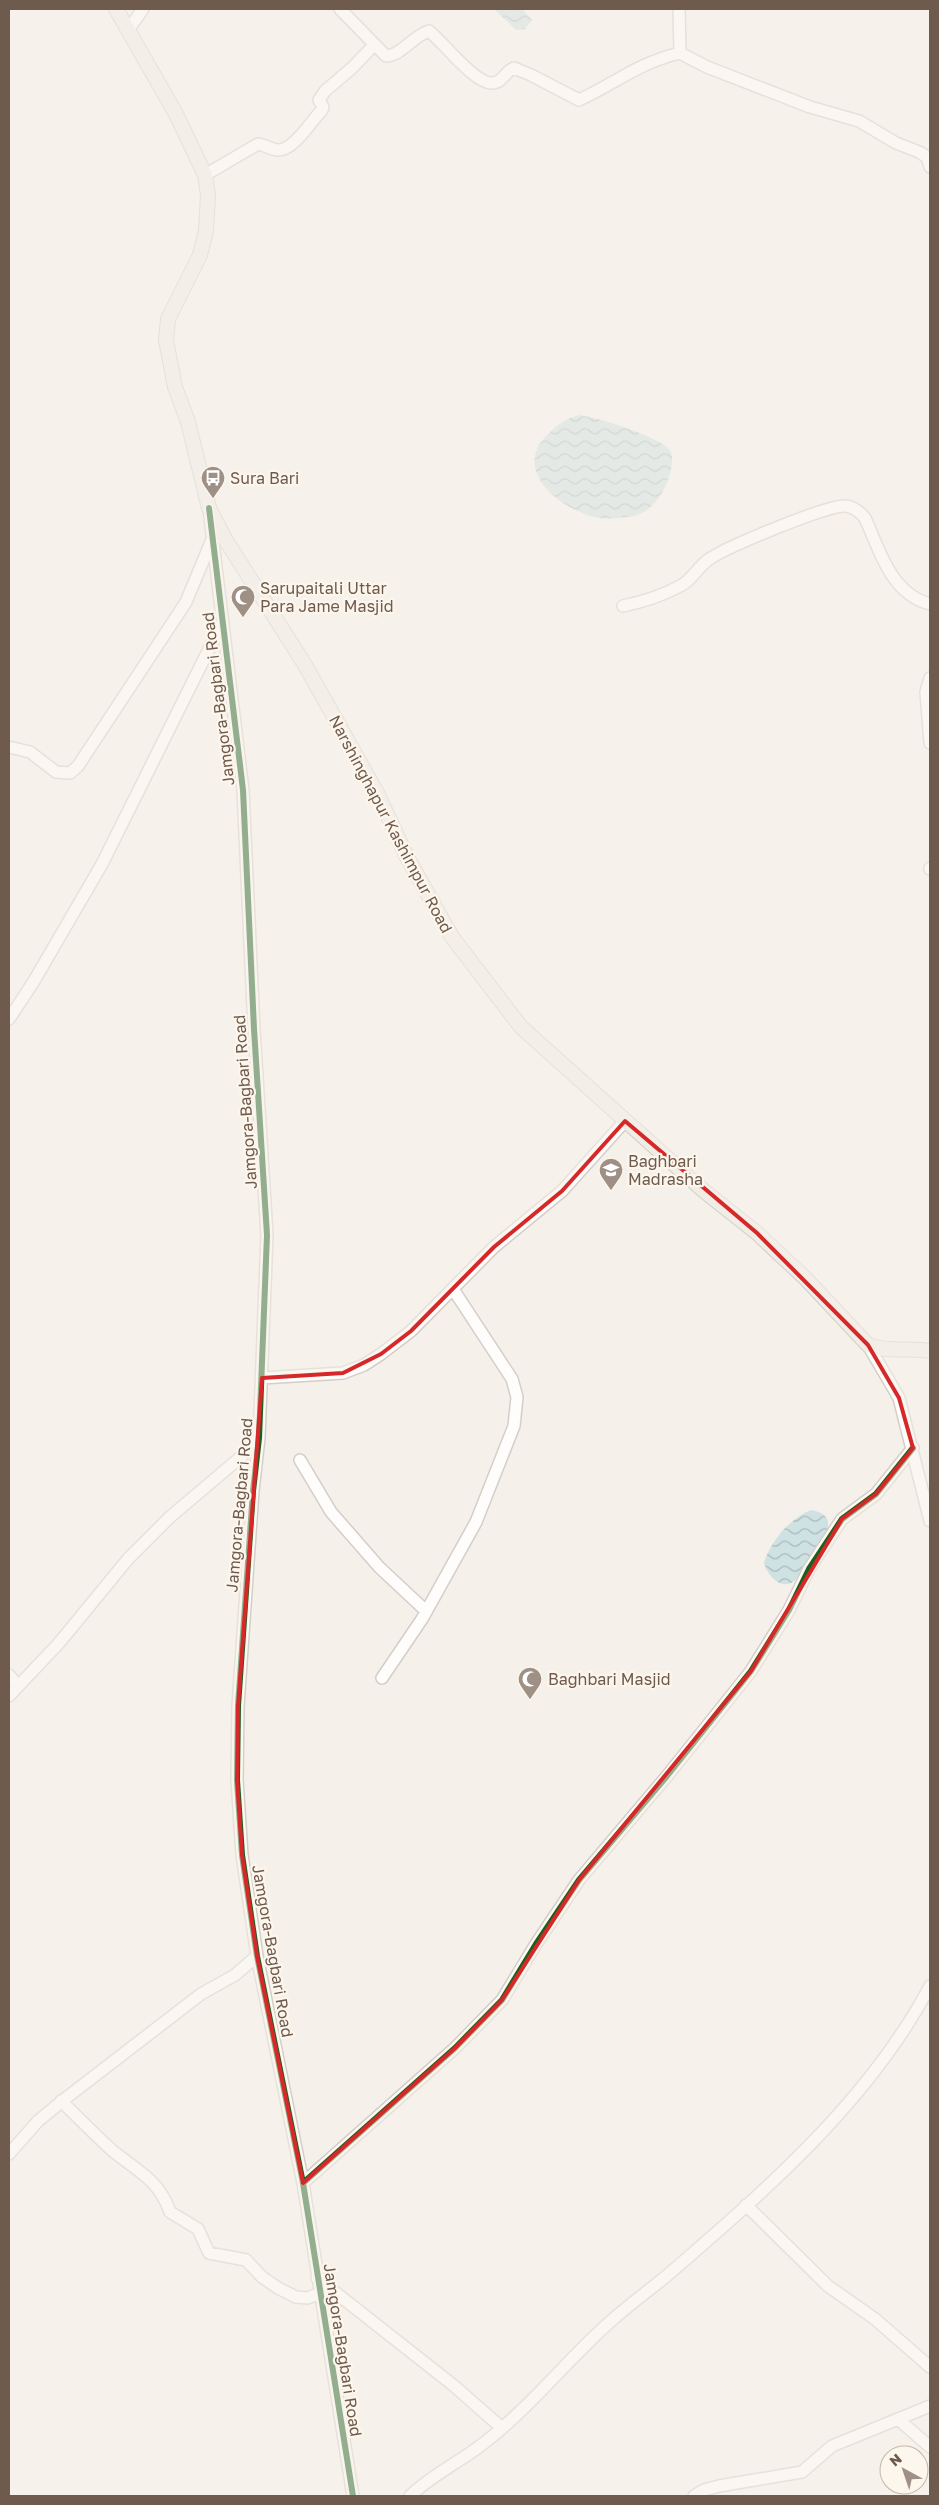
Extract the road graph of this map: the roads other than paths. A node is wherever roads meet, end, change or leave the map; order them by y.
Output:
1 (116, 9) edge
2 (143, 9) edge
3 (340, 9) edge
4 (679, 9) edge
5 (128, 30) junction
6 (374, 45) junction
7 (680, 53) junction
8 (929, 160) edge
9 (205, 174) junction
10 (209, 508) junction
11 (211, 542) junction
12 (930, 604) edge
13 (623, 606) dead end
14 (222, 623) junction
15 (930, 678) edge
16 (930, 744) edge
17 (9, 747) edge
18 (9, 1019) edge
19 (625, 1121) junction
20 (453, 1289) junction
21 (868, 1345) junction
22 (930, 1351) edge
23 (262, 1378) junction
24 (259, 1438) junction
25 (913, 1448) junction
26 (300, 1460) dead end
27 (930, 1521) edge
28 (426, 1611) junction
29 (9, 1676) edge
30 (382, 1678) dead end
31 (18, 1686) junction
32 (9, 1696) edge
33 (257, 1956) junction
34 (930, 1986) edge
35 (61, 2102) junction
36 (9, 2154) edge
37 (303, 2183) junction
38 (746, 2205) junction
39 (318, 2278) junction
40 (320, 2293) junction
41 (930, 2367) edge
42 (930, 2406) edge
43 (898, 2419) junction
44 (502, 2428) junction
45 (930, 2448) edge
46 (353, 2496) edge
47 (410, 2496) edge
48 (694, 2496) edge

1 - 5 main road, Narshinghapur Kashimpur Road
2 - 5 street
3 - 6 street
4 - 7 street
5 - 9 main road, Narshinghapur Kashimpur Road
6 - 7 street
6 - 9 street
7 - 8 street
9 - 10 main road, Narshinghapur Kashimpur Road
10 - 11 street, Jamgora-Bagbari Road
10 - 19 main road, Narshinghapur Kashimpur Road
11 - 14 street, Jamgora-Bagbari Road
11 - 17 street
12 - 13 street
14 - 18 street
14 - 23 street, Jamgora-Bagbari Road
15 - 16 street
19 - 20 street
19 - 21 main road, Narshinghapur Kashimpur Road
20 - 23 street
20 - 28 street
21 - 22 main road
21 - 25 street, Narshinghapur Kashimpur Road
23 - 24 street, Jamgora-Bagbari Road
24 - 31 street
24 - 33 street, Jamgora-Bagbari Road
25 - 27 street, Narshinghapur Kashimpur Road
25 - 37 street
26 - 28 street
28 - 30 street
29 - 31 street
31 - 32 street
33 - 35 street
33 - 37 street, Jamgora-Bagbari Road
34 - 38 street
35 - 36 street
35 - 40 street
37 - 39 street, Jamgora-Bagbari Road
38 - 41 street
38 - 44 street
39 - 40 street, Jamgora-Bagbari Road
39 - 44 street
40 - 46 street, Jamgora-Bagbari Road
42 - 43 street
43 - 45 street
43 - 48 street
44 - 47 street

